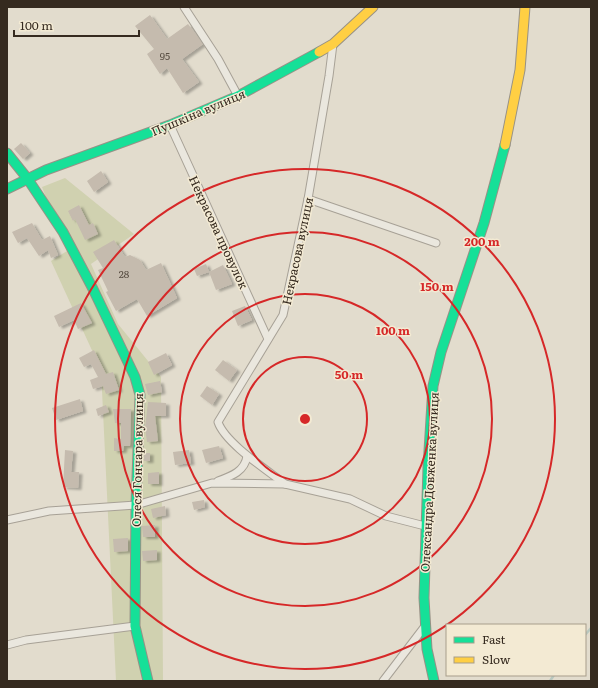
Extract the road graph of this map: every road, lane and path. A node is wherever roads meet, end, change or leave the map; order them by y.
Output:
1 (184, 7) edge
2 (195, 7) edge
3 (373, 7) edge
4 (525, 7) edge
5 (189, 13) junction
6 (333, 44) junction
7 (238, 96) junction
8 (170, 125) junction
9 (7, 153) edge
10 (28, 180) junction
11 (7, 188) edge
12 (308, 199) junction
13 (436, 243) dead end
14 (268, 339) junction
15 (247, 456) junction
16 (212, 483) junction
17 (285, 484) junction
18 (136, 505) junction
19 (7, 520) edge
20 (425, 526) junction
21 (135, 626) junction
22 (425, 626) junction
23 (7, 645) edge
24 (148, 681) edge
25 (383, 681) edge
26 (434, 681) edge

1 - 5 street
2 - 5 street
3 - 6 street, Пушкіна вулиця
4 - 20 street, Олександра Довженка вулиця
5 - 7 street
6 - 7 street, Пушкіна вулиця
6 - 12 street, Некрасова вулиця
7 - 8 street, Пушкіна вулиця
8 - 10 street, Пушкіна вулиця
8 - 14 street, Некрасова провулок
9 - 10 street, Олеся Гончара вулиця
10 - 11 street, Пушкіна вулиця
10 - 18 street, Олеся Гончара вулиця
12 - 13 street
12 - 14 street, Некрасова вулиця
14 - 15 street, Некрасова вулиця
15 - 16 street
15 - 17 street, Некрасова вулиця
16 - 17 street
16 - 18 street
17 - 20 street
18 - 19 street
18 - 21 street, Олеся Гончара вулиця
20 - 22 street, Олександра Довженка вулиця
21 - 23 street
21 - 24 street, Олеся Гончара вулиця
22 - 25 street
22 - 26 street, Олександра Довженка вулиця

